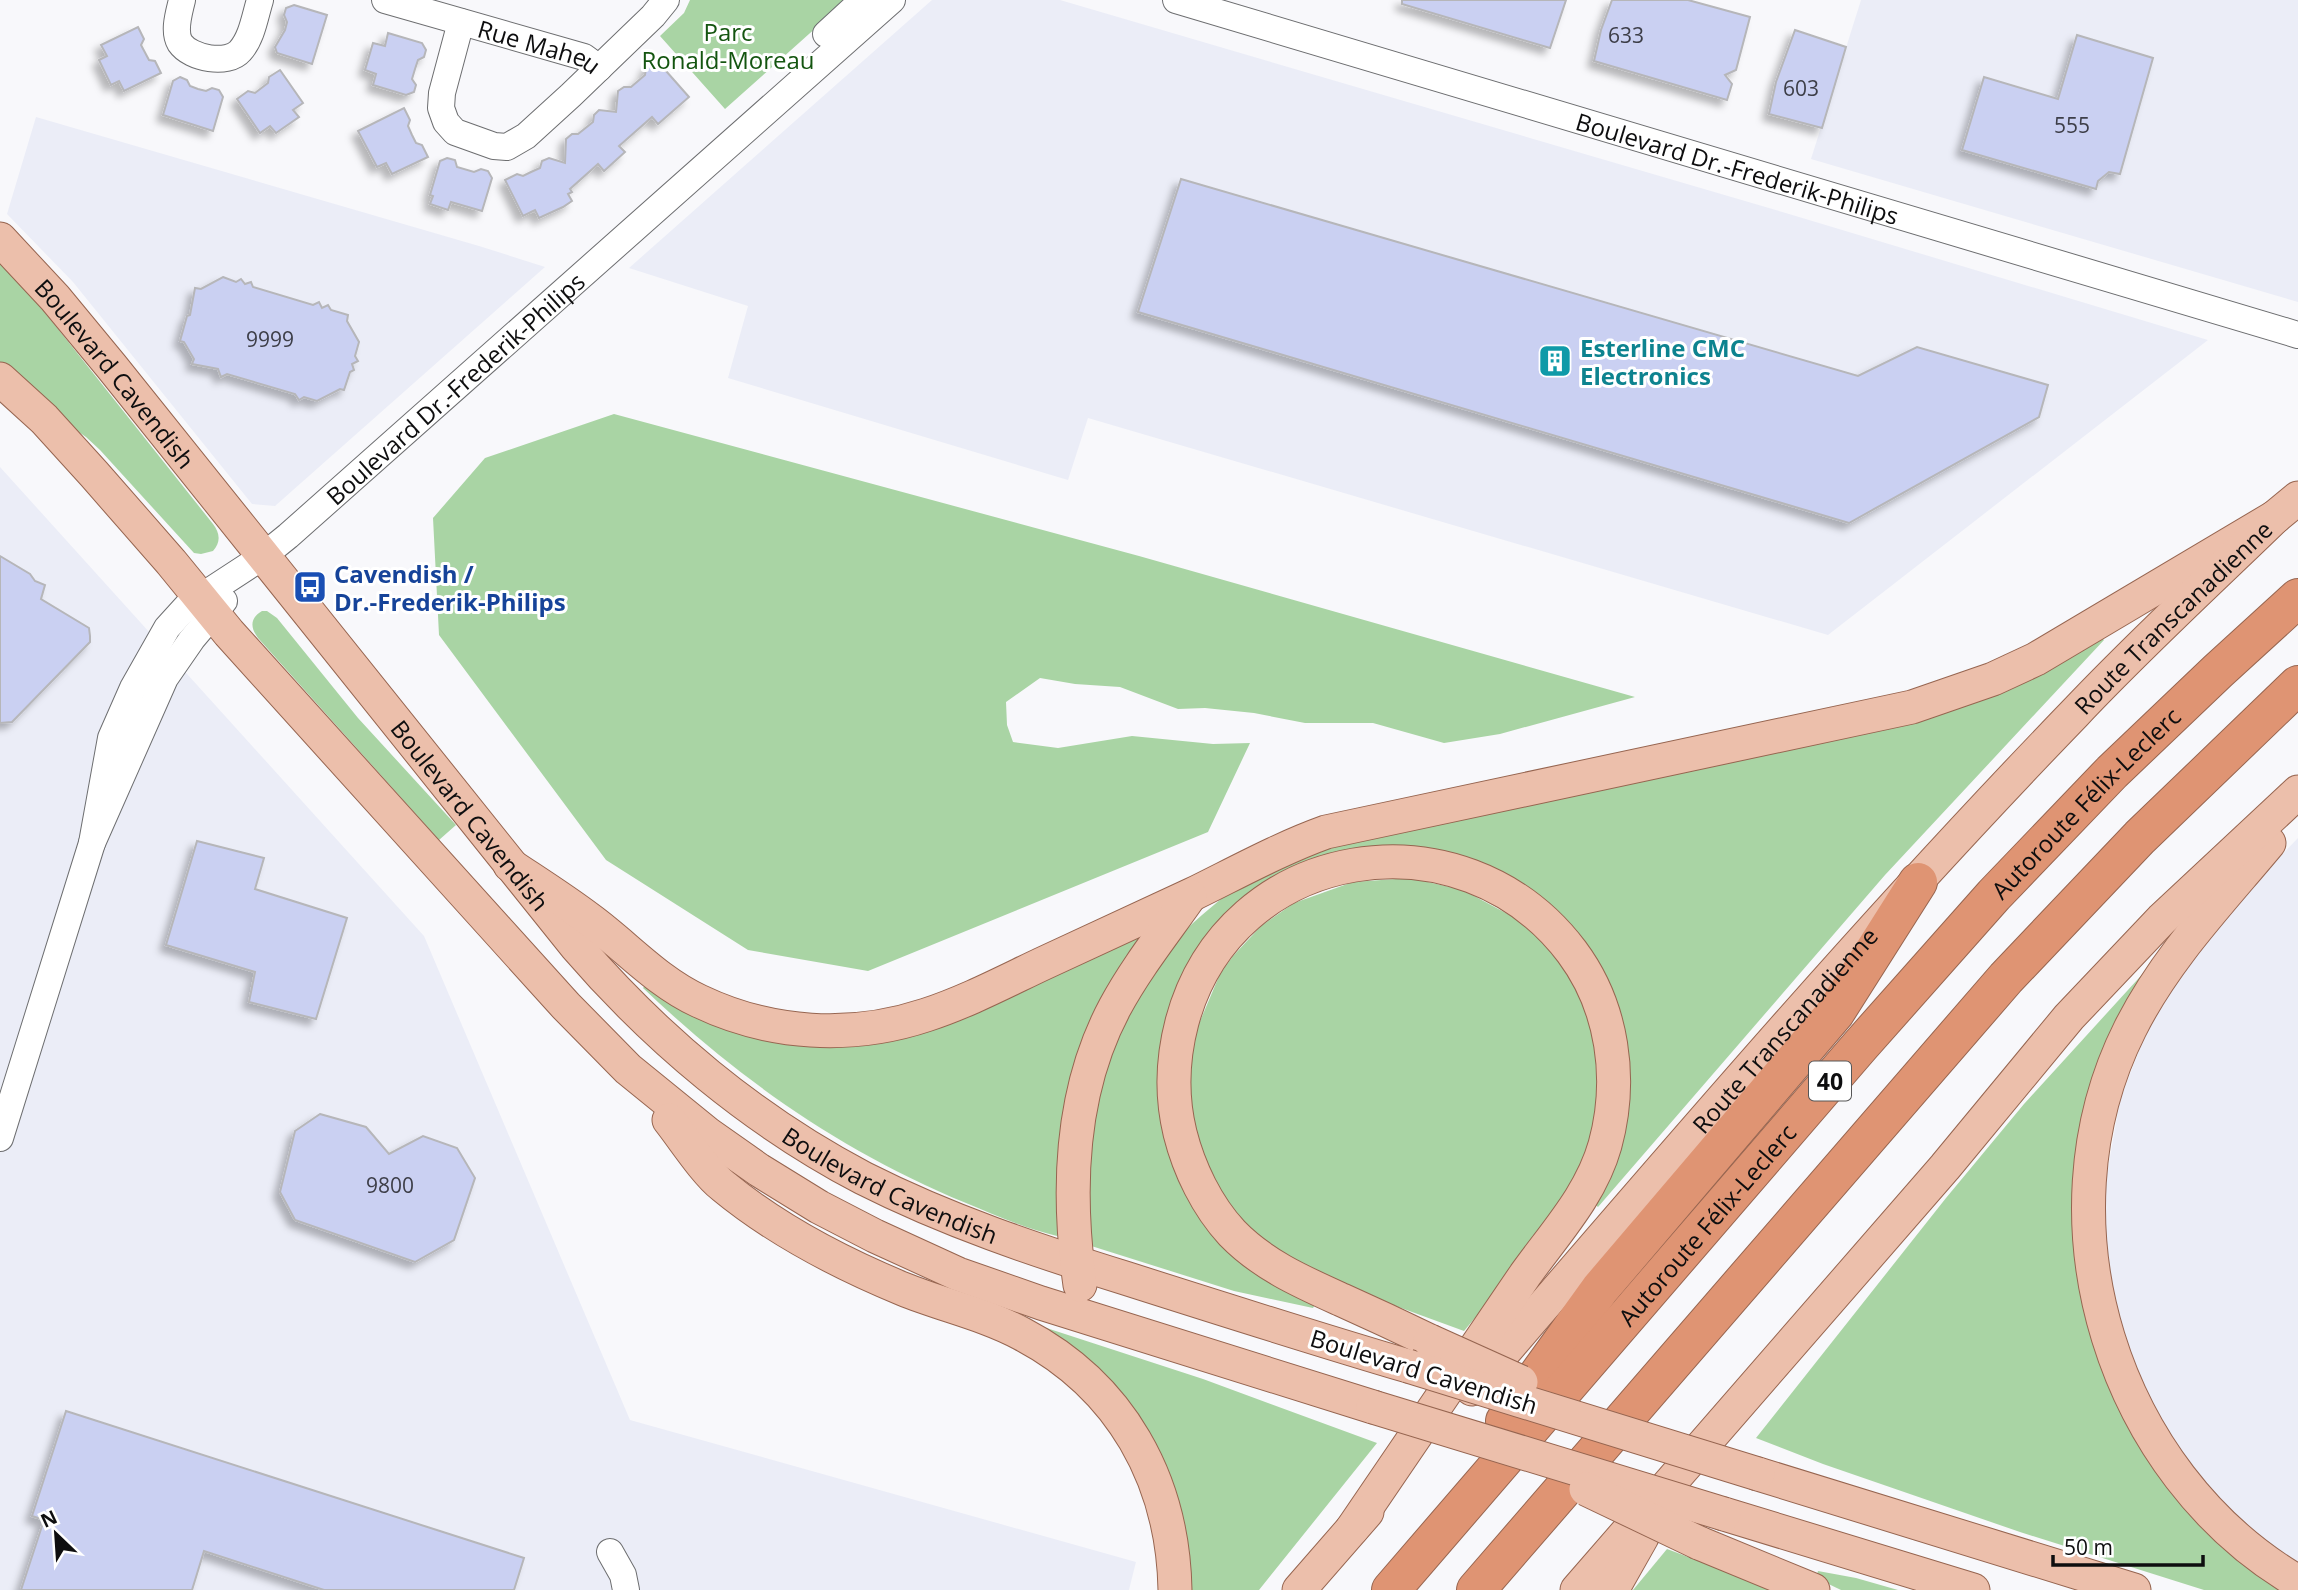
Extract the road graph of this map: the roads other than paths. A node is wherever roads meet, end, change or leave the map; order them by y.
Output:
1 (182, 0) edge
2 (260, 0) edge
3 (385, 0) edge
4 (666, 0) edge
5 (863, 0) edge
6 (892, 0) edge
7 (1176, 0) edge
8 (461, 22) junction
9 (599, 68) junction
10 (644, 219) junction
11 (0, 239) edge
12 (2298, 335) edge
13 (0, 379) edge
14 (2287, 508) edge
15 (262, 557) junction
16 (2298, 598) edge
17 (207, 605) junction
18 (2298, 685) edge
19 (2298, 792) edge
20 (2298, 810) edge
21 (510, 865) junction
22 (1918, 882) junction
23 (1191, 894) junction
24 (628, 1069) junction
25 (0, 1138) edge
26 (1077, 1264) junction
27 (1084, 1316) junction
28 (1672, 1363) junction
29 (1486, 1441) junction
30 (1650, 1441) junction
31 (1674, 1478) junction
32 (1352, 1529) junction
33 (610, 1552) dead end
34 (2053, 1577) edge
35 (2298, 1582) edge
36 (626, 1590) edge
37 (1175, 1590) edge
38 (1300, 1590) edge
39 (1384, 1590) edge
40 (1391, 1590) edge
41 (1476, 1590) edge
42 (1505, 1590) edge
43 (1577, 1590) edge
44 (1612, 1590) edge
45 (1813, 1590) edge
46 (1973, 1590) edge
47 (2134, 1590) edge

1 - 2 street
3 - 8 street, Rue Maheu
4 - 9 street, Rue Maheu
5 - 10 street, Boulevard Dr.-Frederik-Philips
6 - 10 street, Boulevard Dr.-Frederik-Philips
7 - 12 street, Boulevard Dr.-Frederik-Philips
8 - 9 street, Rue Maheu
8 - 9 street
10 - 15 street, Boulevard Dr.-Frederik-Philips
11 - 15 main road, Boulevard Cavendish
13 - 17 main road, Boulevard Cavendish
14 - 22 main road, Route Transcanadienne
14 - 23 main road
15 - 17 street, Boulevard Dr.-Frederik-Philips
15 - 21 main road, Boulevard Cavendish
16 - 40 highway, Autoroute Félix-Leclerc / 40
17 - 24 main road, Boulevard Cavendish
17 - 25 street, Boulevard Dr.-Frederik-Philips
18 - 28 highway, 40
19 - 31 main road
20 - 35 main road
21 - 23 main road
21 - 26 main road, Boulevard Cavendish
22 - 32 main road, Route Transcanadienne
22 - 39 highway
23 - 26 main road
24 - 27 main road, Boulevard Cavendish
24 - 37 main road
26 - 27 main road
26 - 30 main road, Boulevard Cavendish, bridge
27 - 29 main road, Boulevard Cavendish, bridge
28 - 41 highway, 40
28 - 42 highway
29 - 45 main road, bridge
29 - 46 main road, Boulevard Cavendish, bridge
30 - 32 main road, bridge
30 - 34 main road, Boulevard Cavendish, bridge
31 - 43 main road
31 - 44 main road
32 - 38 main road, Route Transcanadienne
33 - 36 street
34 - 47 main road, Boulevard Cavendish

